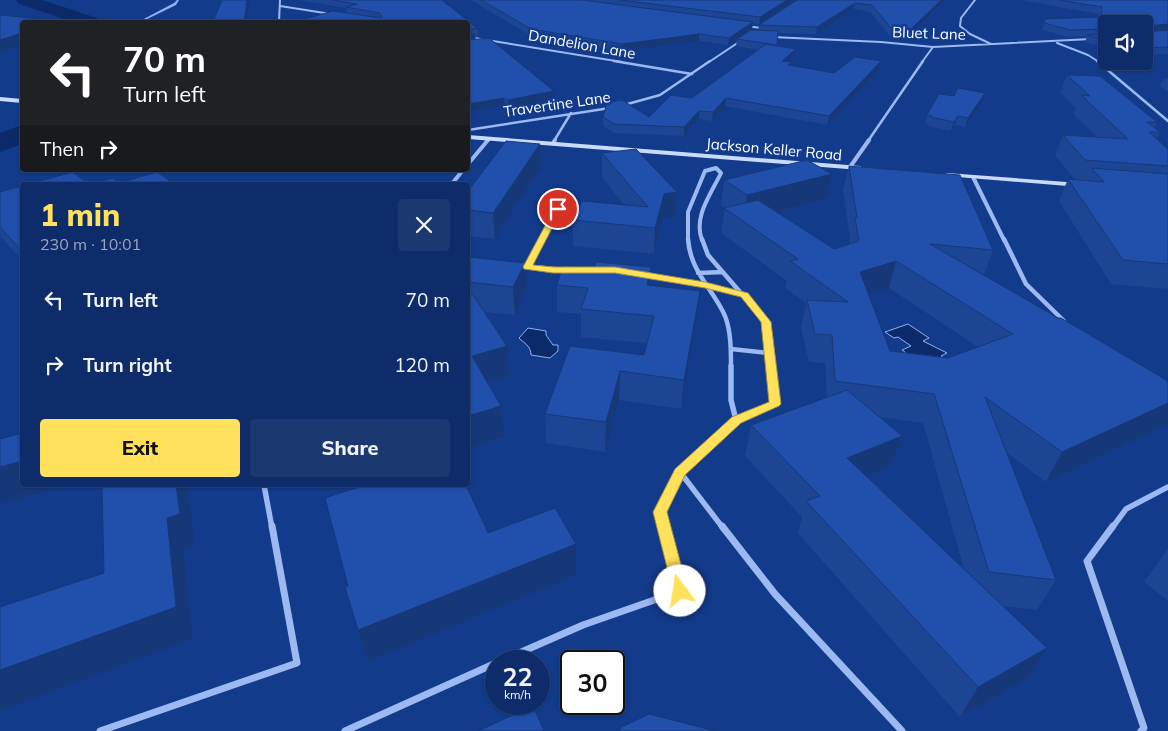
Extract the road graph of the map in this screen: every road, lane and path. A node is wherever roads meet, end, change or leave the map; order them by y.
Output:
1 (280, 0) edge
2 (975, 0) edge
3 (280, 6) junction
4 (335, 15) edge
5 (279, 20) edge
6 (741, 25) edge
7 (756, 31) edge
8 (470, 36) edge
9 (767, 36) edge
10 (744, 39) edge
11 (1098, 39) edge
12 (498, 42) junction
13 (1054, 42) junction
14 (483, 43) edge
15 (992, 44) junction
16 (933, 47) junction
17 (692, 74) junction
18 (0, 99) edge
19 (20, 101) edge
20 (571, 113) junction
21 (1168, 120) edge
22 (470, 130) edge
23 (470, 137) edge
24 (488, 138) junction
25 (553, 143) junction
26 (719, 157) junction
27 (470, 161) edge
28 (850, 167) junction
29 (716, 168) junction
30 (869, 169) edge
31 (461, 172) edge
32 (935, 174) edge
33 (973, 177) junction
34 (453, 182) edge
35 (1091, 186) edge
36 (566, 195) dead end
37 (510, 265) edge
38 (527, 267) junction
39 (571, 270) edge
40 (723, 272) junction
41 (698, 273) junction
42 (642, 274) edge
43 (705, 285) junction
44 (744, 295) junction
45 (1065, 322) edge
46 (731, 349) junction
47 (769, 353) junction
48 (736, 420) junction
49 (680, 472) junction
50 (264, 487) edge
51 (1168, 488) edge
52 (525, 650) edge
53 (485, 668) edge
54 (100, 731) edge
55 (344, 731) edge
56 (902, 731) edge
57 (1141, 731) edge

1 - 3 street
2 - 15 street
3 - 4 street
3 - 5 street
6 - 7 street
8 - 12 street, Dandelion Lane
9 - 16 street, Bluet Lane
10 - 17 street, Travertine Lane
11 - 13 street, Bluet Lane
12 - 14 street
12 - 17 street, Dandelion Lane
13 - 15 street, Bluet Lane
13 - 21 street
15 - 16 street, Bluet Lane
16 - 28 street
17 - 20 street, Travertine Lane
18 - 19 main road
20 - 22 street, Travertine Lane
20 - 25 street
23 - 24 main road, Jackson Keller Road
24 - 25 main road, Jackson Keller Road
24 - 27 street
25 - 26 main road, Jackson Keller Road
26 - 28 main road, Jackson Keller Road
26 - 29 street
28 - 30 main road, Jackson Keller Road
29 - 40 street
29 - 41 street
31 - 34 street
32 - 33 main road
33 - 35 main road
33 - 45 street
36 - 38 street
37 - 38 street
38 - 39 street
40 - 41 street
40 - 44 street
41 - 43 street
42 - 43 street
43 - 44 street
43 - 46 street
44 - 47 street
46 - 47 street
46 - 48 street
47 - 48 street
48 - 49 street
49 - 52 street
49 - 56 street
50 - 54 street
51 - 57 street
53 - 55 street

